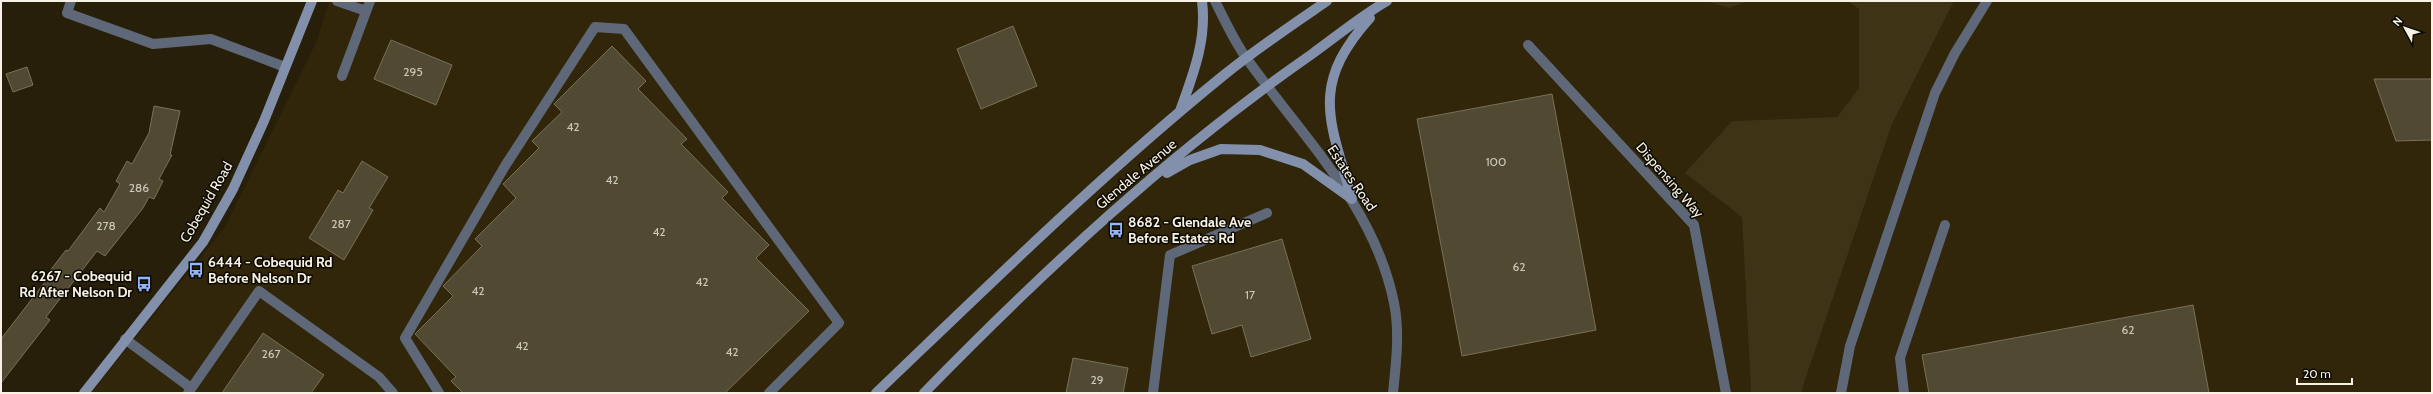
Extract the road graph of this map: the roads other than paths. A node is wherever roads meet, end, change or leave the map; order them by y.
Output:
1 (71, 1) edge
2 (312, 1) edge
3 (337, 1) edge
4 (370, 1) edge
5 (1202, 1) edge
6 (1215, 1) edge
7 (1327, 1) edge
8 (1987, 1) edge
9 (1384, 3) edge
10 (366, 11) junction
11 (1528, 45) dead end
12 (1247, 58) junction
13 (285, 67) junction
14 (342, 76) dead end
15 (1267, 86) junction
16 (1180, 111) junction
17 (1148, 183) junction
18 (1352, 199) junction
19 (1267, 214) dead end
20 (1945, 225) dead end
21 (125, 340) junction
22 (189, 391) edge
23 (84, 393) edge
24 (393, 393) edge
25 (439, 393) edge
26 (769, 393) edge
27 (876, 393) edge
28 (924, 393) edge
29 (1153, 393) edge
30 (1393, 393) edge
31 (1726, 393) edge
32 (1841, 393) edge
33 (1904, 393) edge

1 - 13 street
2 - 13 main road, Cobequid Road
3 - 10 street
4 - 10 street
5 - 16 main road
6 - 12 street, Estates Road
7 - 12 main road, Glendale Avenue
8 - 32 street
9 - 15 main road, Glendale Avenue
9 - 18 main road
10 - 14 street
11 - 31 street, Dispensing Way
12 - 15 street, Estates Road
12 - 16 main road, Glendale Avenue
13 - 21 main road, Cobequid Road
15 - 17 main road, Glendale Avenue
15 - 18 street, Estates Road
16 - 27 main road, Glendale Avenue
17 - 18 main road
17 - 28 main road, Glendale Avenue
18 - 30 street, Estates Road
19 - 29 street
20 - 33 street
21 - 22 street
21 - 23 main road, Cobequid Road
22 - 24 street
25 - 26 street

